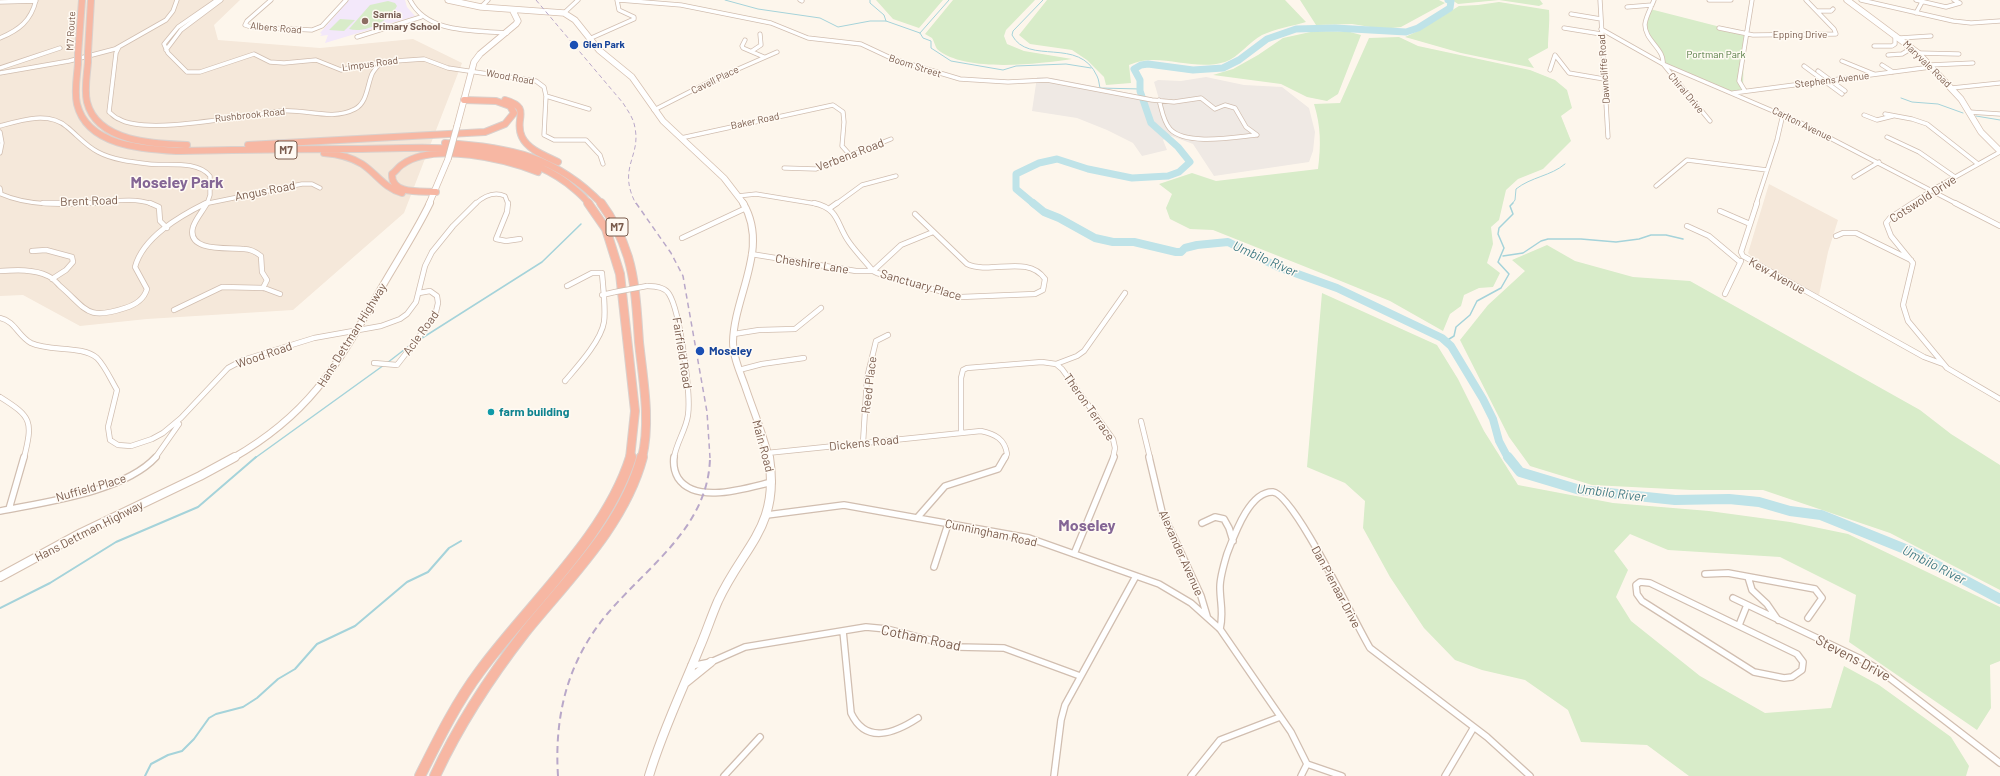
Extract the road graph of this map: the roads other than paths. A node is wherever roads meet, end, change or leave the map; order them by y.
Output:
1 (36, 0) edge
2 (82, 0) edge
3 (91, 0) edge
4 (177, 0) edge
5 (217, 0) edge
6 (221, 0) edge
7 (271, 0) edge
8 (346, 0) edge
9 (410, 0) edge
10 (448, 0) edge
11 (488, 0) edge
12 (578, 0) edge
13 (618, 0) edge
14 (1600, 0) edge
15 (1654, 0) edge
16 (1709, 0) edge
17 (1731, 0) edge
18 (1752, 0) edge
19 (1806, 0) edge
20 (1846, 0) edge
21 (1861, 0) edge
22 (1916, 0) edge
23 (1954, 0) edge
24 (0, 2) edge
25 (1922, 2) junction
26 (1652, 5) junction
27 (481, 7) junction
28 (1627, 7) dead end
29 (1833, 9) dead end
30 (513, 11) junction
31 (1816, 11) junction
32 (564, 13) junction
33 (1916, 13) junction
34 (1571, 14) dead end
35 (421, 17) junction
36 (1601, 19) junction
37 (2000, 21) edge
38 (1564, 28) dead end
39 (1719, 28) dead end
40 (1601, 31) junction
41 (507, 33) junction
42 (760, 34) dead end
43 (1746, 34) junction
44 (1897, 36) junction
45 (1931, 36) dead end
46 (357, 37) dead end
47 (0, 38) edge
48 (589, 39) junction
49 (745, 40) dead end
50 (1908, 45) junction
51 (1874, 46) dead end
52 (119, 47) junction
53 (60, 48) dead end
54 (166, 50) junction
55 (109, 51) junction
56 (752, 51) junction
57 (777, 52) dead end
58 (116, 53) junction
59 (1918, 53) junction
60 (1959, 54) dead end
61 (1888, 55) dead end
62 (764, 57) junction
63 (1842, 61) dead end
64 (381, 62) junction
65 (1973, 63) dead end
66 (1663, 64) junction
67 (1810, 65) dead end
68 (1882, 65) dead end
69 (1804, 66) dead end
70 (1931, 66) junction
71 (0, 68) edge
72 (471, 70) junction
73 (1550, 70) dead end
74 (1894, 72) junction
75 (0, 73) edge
76 (1876, 74) junction
77 (1604, 79) junction
78 (1824, 80) junction
79 (1830, 80) junction
80 (2000, 83) edge
81 (1952, 88) junction
82 (1745, 91) junction
83 (1732, 93) junction
84 (546, 96) junction
85 (464, 98) junction
86 (1159, 100) junction
87 (589, 109) dead end
88 (654, 110) junction
89 (1969, 112) junction
90 (1783, 114) junction
91 (1886, 114) dead end
92 (2000, 114) edge
93 (1864, 115) dead end
94 (1894, 116) junction
95 (1710, 121) dead end
96 (0, 126) edge
97 (0, 132) edge
98 (1608, 137) dead end
99 (1886, 137) dead end
100 (681, 138) junction
101 (891, 139) dead end
102 (248, 145) junction
103 (220, 150) junction
104 (2000, 151) edge
105 (0, 153) edge
106 (850, 156) junction
107 (1879, 162) junction
108 (603, 164) dead end
109 (1978, 164) junction
110 (784, 168) dead end
111 (1767, 170) junction
112 (896, 176) dead end
113 (1854, 176) dead end
114 (1954, 177) junction
115 (1656, 186) dead end
116 (0, 188) edge
117 (320, 188) dead end
118 (1932, 190) junction
119 (435, 194) junction
120 (738, 196) junction
121 (588, 201) junction
122 (208, 202) junction
123 (746, 208) junction
124 (830, 208) junction
125 (1720, 211) dead end
126 (915, 214) dead end
127 (613, 220) junction
128 (1750, 224) junction
129 (1687, 226) dead end
130 (2000, 226) edge
131 (167, 228) junction
132 (934, 232) junction
133 (1836, 236) dead end
134 (682, 238) dead end
135 (520, 239) dead end
136 (32, 252) dead end
137 (751, 254) junction
138 (1742, 256) junction
139 (1911, 260) junction
140 (1740, 262) junction
141 (0, 271) edge
142 (873, 271) junction
143 (52, 279) junction
144 (567, 286) dead end
145 (263, 288) junction
146 (419, 293) junction
147 (1125, 293) dead end
148 (280, 294) dead end
149 (1725, 294) dead end
150 (602, 295) junction
151 (821, 308) dead end
152 (174, 310) dead end
153 (0, 318) edge
154 (357, 330) junction
155 (734, 334) junction
156 (888, 335) dead end
157 (804, 358) dead end
158 (374, 363) dead end
159 (1056, 364) junction
160 (1943, 364) junction
161 (739, 370) junction
162 (565, 380) dead end
163 (0, 398) edge
164 (2000, 398) edge
165 (180, 420) junction
166 (1141, 421) dead end
167 (961, 433) junction
168 (863, 442) junction
169 (767, 453) junction
170 (772, 482) junction
171 (9, 509) junction
172 (0, 511) edge
173 (767, 515) junction
174 (917, 518) junction
175 (1202, 523) dead end
176 (948, 524) junction
177 (1233, 541) junction
178 (1074, 554) junction
179 (934, 567) dead end
180 (1705, 574) dead end
181 (1136, 576) junction
182 (0, 577) edge
183 (1748, 577) junction
184 (1201, 598) junction
185 (1733, 598) dead end
186 (1190, 602) junction
187 (1747, 605) junction
188 (1207, 616) junction
189 (1808, 618) dead end
190 (1778, 620) junction
191 (1739, 625) junction
192 (1220, 629) junction
193 (843, 631) junction
194 (711, 662) junction
195 (691, 666) junction
196 (1080, 676) junction
197 (684, 684) junction
198 (1280, 717) junction
199 (918, 718) dead end
200 (1474, 727) junction
201 (760, 737) dead end
202 (2000, 763) edge
203 (1307, 764) junction
204 (420, 776) edge
205 (435, 776) edge
206 (649, 776) edge
207 (724, 776) edge
208 (1054, 776) edge
209 (1191, 776) edge
210 (1301, 776) edge
211 (1342, 776) edge
212 (1445, 776) edge
213 (1530, 776) edge

1 - 24 street
1 - 47 street
2 - 103 highway, M7 Route / M7, bridge
3 - 102 highway, M7 Route / M7, bridge
4 - 52 street
5 - 54 street
6 - 54 street
7 - 8 street, Albers Road
9 - 35 street
10 - 27 main road
11 - 27 street
12 - 32 street
13 - 48 street
13 - 86 street, Boom Street
14 - 36 street, Dawncliffe Road
15 - 26 street, Chiral Drive
16 - 17 street
18 - 43 street
19 - 31 street, Epping Drive
20 - 44 main road, Maryvale Road
21 - 33 street
22 - 25 street
23 - 25 street
25 - 33 street
26 - 28 street
26 - 66 street, Chiral Drive
27 - 30 main road
29 - 31 street
30 - 32 main road
30 - 41 main road
31 - 43 street, Epping Drive
32 - 48 main road, Main Road
33 - 37 street
34 - 36 street
35 - 41 street
35 - 46 street
36 - 40 street, Dawncliffe Road
38 - 40 street
39 - 43 street, Epping Drive
40 - 66 street, Carlton Avenue
40 - 77 street, Dawncliffe Road
41 - 72 main road
42 - 56 street
43 - 82 street
44 - 45 street
44 - 50 main road, Maryvale Road
44 - 51 street
48 - 88 main road, Main Road
49 - 56 street
50 - 59 main road, Maryvale Road
50 - 61 street
52 - 55 street
52 - 58 street
53 - 71 street
54 - 64 street, Limpus Road
55 - 58 street
55 - 75 street
56 - 62 street
57 - 62 street, Cavell Place
58 - 64 street, Rushbrook Road
59 - 60 street
59 - 70 main road, Maryvale Road
62 - 88 street, Cavell Place
63 - 76 street
64 - 72 street, Limpus Road
65 - 70 street, Stephens Avenue
66 - 83 street, Carlton Avenue
66 - 95 street, Chiral Drive
67 - 79 street
68 - 74 street
69 - 78 street
70 - 74 street, Stephens Avenue
70 - 81 main road, Maryvale Road
72 - 84 street, Wood Road
72 - 85 main road, Hans Dettman Highway
73 - 77 street
74 - 76 street, Stephens Avenue
76 - 79 street, Stephens Avenue
77 - 98 street, Dawncliffe Road
78 - 79 street, Stephens Avenue
78 - 79 street
78 - 82 street, Stephens Avenue
80 - 81 street
81 - 89 main road, Maryvale Road
82 - 83 street, Stephens Avenue
83 - 90 street, Carlton Avenue
84 - 87 street
84 - 108 street, Wood Road
85 - 102 highway
85 - 119 main road, Hans Dettman Highway, bridge
85 - 127 highway
86 - 86 street, Boom Street
88 - 100 main road, Main Road
89 - 92 street
89 - 104 main road, Maryvale Road
90 - 107 street, Carlton Avenue
90 - 111 street, Kew Avenue
91 - 94 street
93 - 94 street
94 - 109 street
96 - 122 street
97 - 105 street
99 - 114 street
100 - 106 street, Baker Road
100 - 120 main road, Main Road
101 - 106 street, Verbena Road
102 - 127 highway, M7
103 - 119 highway
103 - 121 highway, M7
104 - 109 street, Cotswold Drive
106 - 110 street, Verbena Road
107 - 113 street
107 - 118 street, Carlton Avenue
109 - 114 street, Cotswold Drive
111 - 115 street
111 - 128 street, Kew Avenue
112 - 124 street
114 - 118 street, Cotswold Drive
116 - 131 street, Brent Road
117 - 122 street, Angus Road
118 - 130 street, Carlton Avenue
118 - 139 street, Cotswold Drive
119 - 121 highway
119 - 154 main road, Hans Dettman Highway
120 - 123 main road, Main Road
120 - 124 street
121 - 204 highway, M7
122 - 131 street, Angus Road
122 - 145 street
123 - 134 street
123 - 137 main road, Main Road
124 - 142 street, Sanctuary Place
125 - 128 street
126 - 132 street, Sanctuary Place
127 - 205 highway, M7
128 - 138 street, Kew Avenue
129 - 140 street
131 - 143 street
132 - 142 street
132 - 142 street, Sanctuary Place
133 - 139 street
135 - 146 street, Wood Road
136 - 143 street
137 - 142 street, Cheshire Lane
137 - 155 main road, Main Road
138 - 140 street
138 - 160 street, Kew Avenue
139 - 160 street
140 - 149 street
141 - 143 street
144 - 150 street
145 - 148 street
145 - 152 street
146 - 154 street, Wood Road
146 - 158 street, Acle Road
147 - 159 street
150 - 162 street
150 - 170 street, Fairfield Road, bridge
151 - 155 street
153 - 165 street, Wood Road
154 - 165 street, Wood Road
154 - 182 main road, Hans Dettman Highway
155 - 161 main road, Main Road
156 - 168 street, Reed Place
157 - 161 street
159 - 167 street, Theron Terrace
159 - 178 street, Theron Terrace
160 - 164 street
161 - 169 main road, Main Road
163 - 171 street
165 - 171 street, Nuffield Place
166 - 184 street, Alexander Avenue
167 - 168 street, Dickens Road
167 - 174 street, Dickens Road
168 - 169 street, Dickens Road
169 - 170 main road, Main Road
170 - 173 main road, Main Road
171 - 172 street, Nuffield Place
173 - 174 street, Cunningham Road
173 - 195 main road, Main Road
174 - 176 street, Cunningham Road
175 - 177 street
176 - 178 street, Cunningham Road
176 - 179 street
177 - 192 street, Dan Pienaar Drive
177 - 200 street, Dan Pienaar Drive
178 - 181 street, Cunningham Road
180 - 183 street
181 - 186 street, Cunningham Road
181 - 196 street
183 - 189 street
183 - 190 street
184 - 186 street
184 - 188 street, Alexander Avenue
185 - 187 street, Stevens Drive
186 - 188 street, Cunningham Road
187 - 190 street, Stevens Drive
187 - 191 street
188 - 192 street, Cunningham Road
190 - 202 street, Stevens Drive
191 - 191 street
192 - 198 street
193 - 194 street, Cotham Road
193 - 196 street, Cotham Road
193 - 199 street
194 - 195 street, Cotham Road
194 - 197 main road
195 - 197 main road, Main Road
196 - 208 street
197 - 206 main road, Main Road
198 - 203 street
198 - 209 street
200 - 212 street
200 - 213 street, Dan Pienaar Drive
201 - 207 street
203 - 210 street
203 - 211 street

